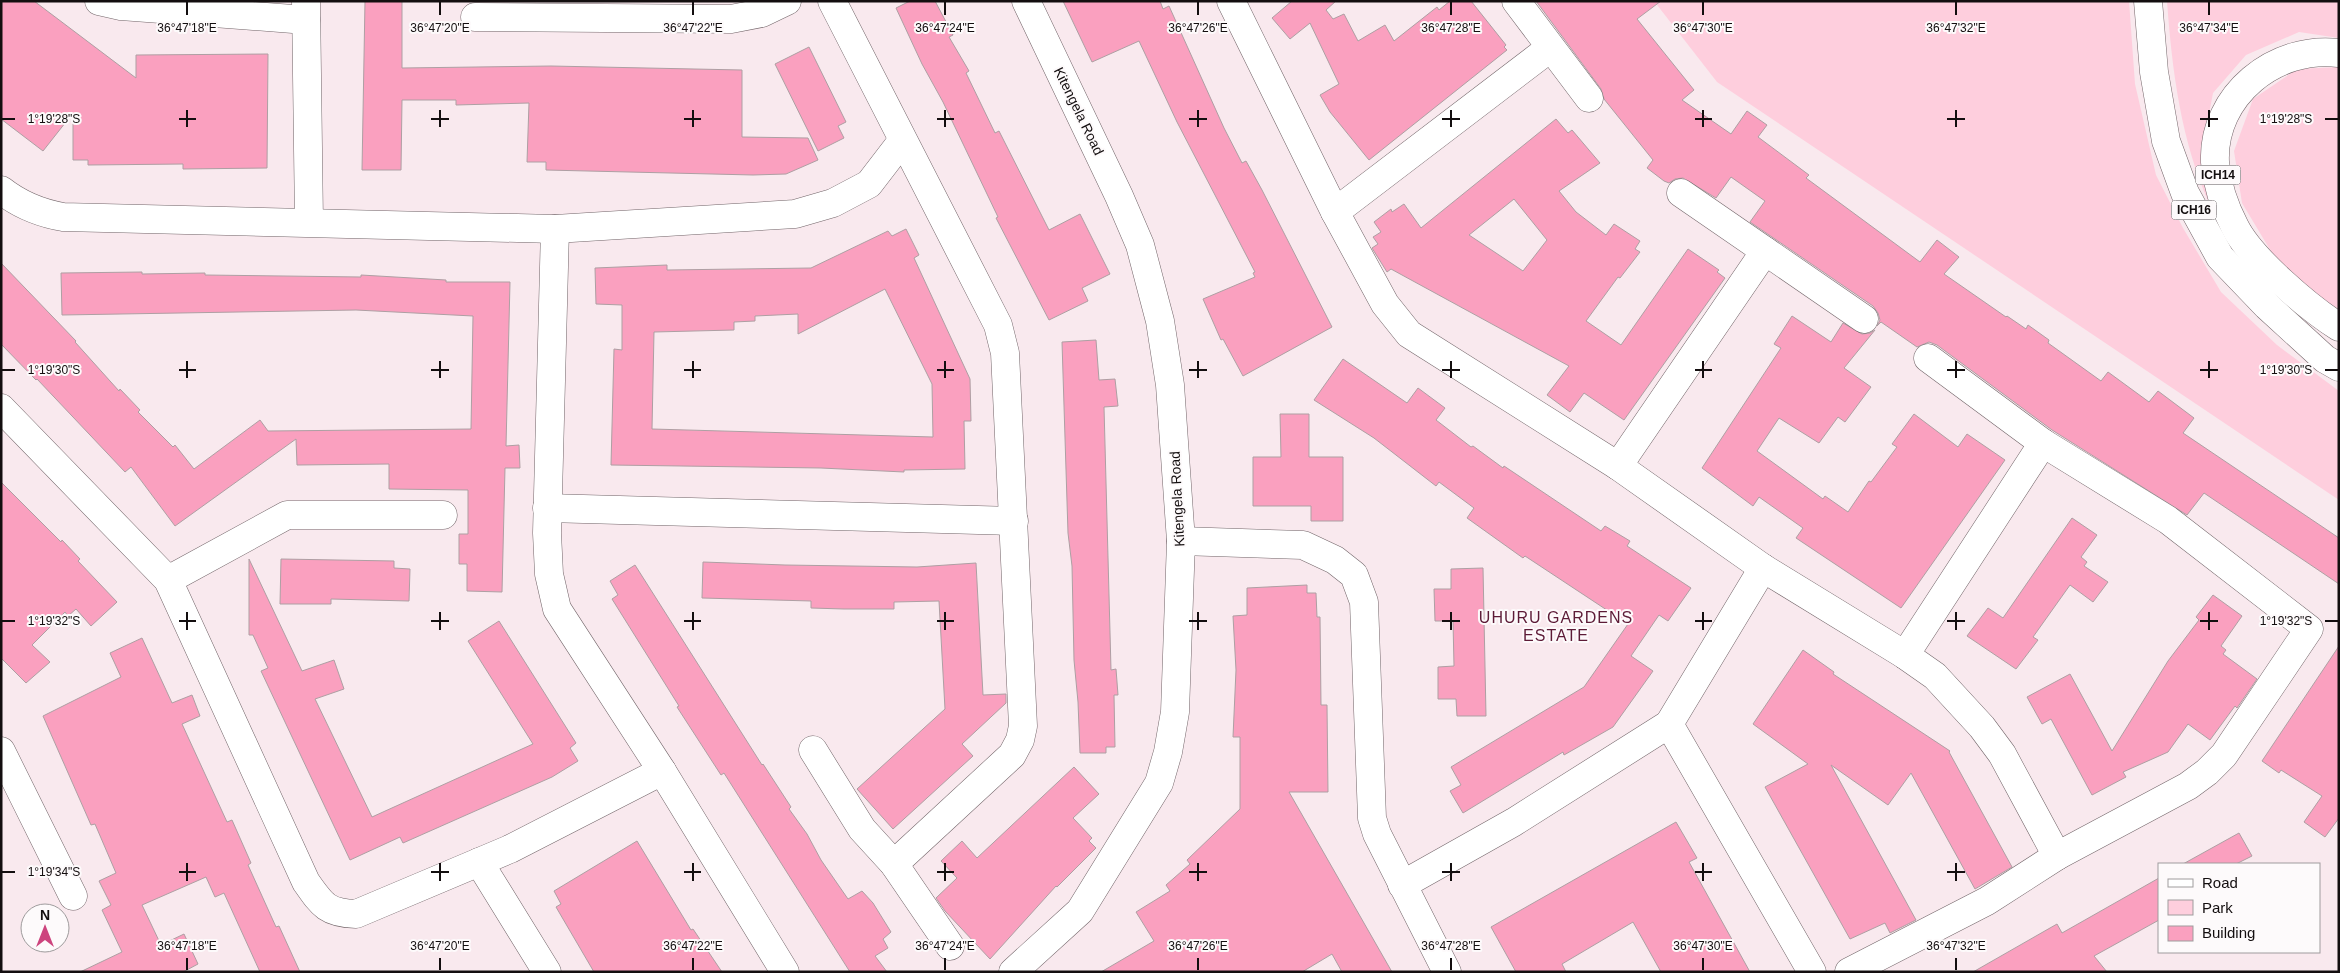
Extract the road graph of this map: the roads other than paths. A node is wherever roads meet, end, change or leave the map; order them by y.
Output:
1 (99, 1) edge
2 (787, 1) edge
3 (832, 1) edge
4 (1026, 1) edge
5 (1231, 1) edge
6 (1516, 1) edge
7 (2148, 1) edge
8 (306, 11) edge
9 (475, 17) dead end
10 (1550, 48) junction
11 (2339, 53) edge
12 (1588, 98) dead end
13 (902, 141) junction
14 (1, 190) edge
15 (1681, 194) dead end
16 (1335, 212) junction
17 (310, 222) junction
18 (555, 229) junction
19 (1765, 251) junction
20 (1864, 319) dead end
21 (2339, 327) edge
22 (1928, 358) dead end
23 (2339, 367) edge
24 (1, 408) edge
25 (2043, 443) junction
26 (1618, 466) junction
27 (547, 508) junction
28 (443, 515) dead end
29 (1014, 521) junction
30 (1180, 541) junction
31 (1763, 568) junction
32 (168, 580) junction
33 (1905, 655) junction
34 (1669, 724) junction
35 (814, 750) dead end
36 (1, 751) edge
37 (662, 771) junction
38 (2057, 856) junction
39 (479, 862) junction
40 (894, 864) junction
41 (1402, 885) junction
42 (72, 896) dead end
43 (950, 946) dead end
44 (547, 972) edge
45 (784, 972) edge
46 (1013, 972) edge
47 (1447, 972) edge
48 (1812, 972) edge
49 (1849, 972) edge

1 - 8 main road
2 - 9 main road
3 - 13 main road
4 - 30 main road, Kitengela Road
5 - 16 main road
6 - 10 main road
7 - 23 main road, ICH16
8 - 17 main road
10 - 12 main road
10 - 16 main road
11 - 21 main road, ICH14
13 - 18 main road
13 - 29 main road
14 - 17 main road
15 - 19 main road
16 - 26 main road
17 - 18 main road
18 - 27 main road
19 - 20 main road
19 - 26 main road
22 - 25 main road
24 - 32 main road
25 - 33 main road
25 - 38 main road
26 - 31 main road
27 - 29 main road
27 - 37 main road
28 - 32 main road
29 - 40 main road
30 - 41 main road
30 - 46 main road, Kitengela Road
31 - 33 main road
31 - 34 main road
32 - 39 main road
33 - 38 main road
34 - 41 main road
34 - 48 main road
35 - 40 main road
36 - 42 main road
37 - 39 main road
37 - 45 main road
38 - 49 main road
39 - 44 main road
40 - 43 main road
41 - 47 main road

